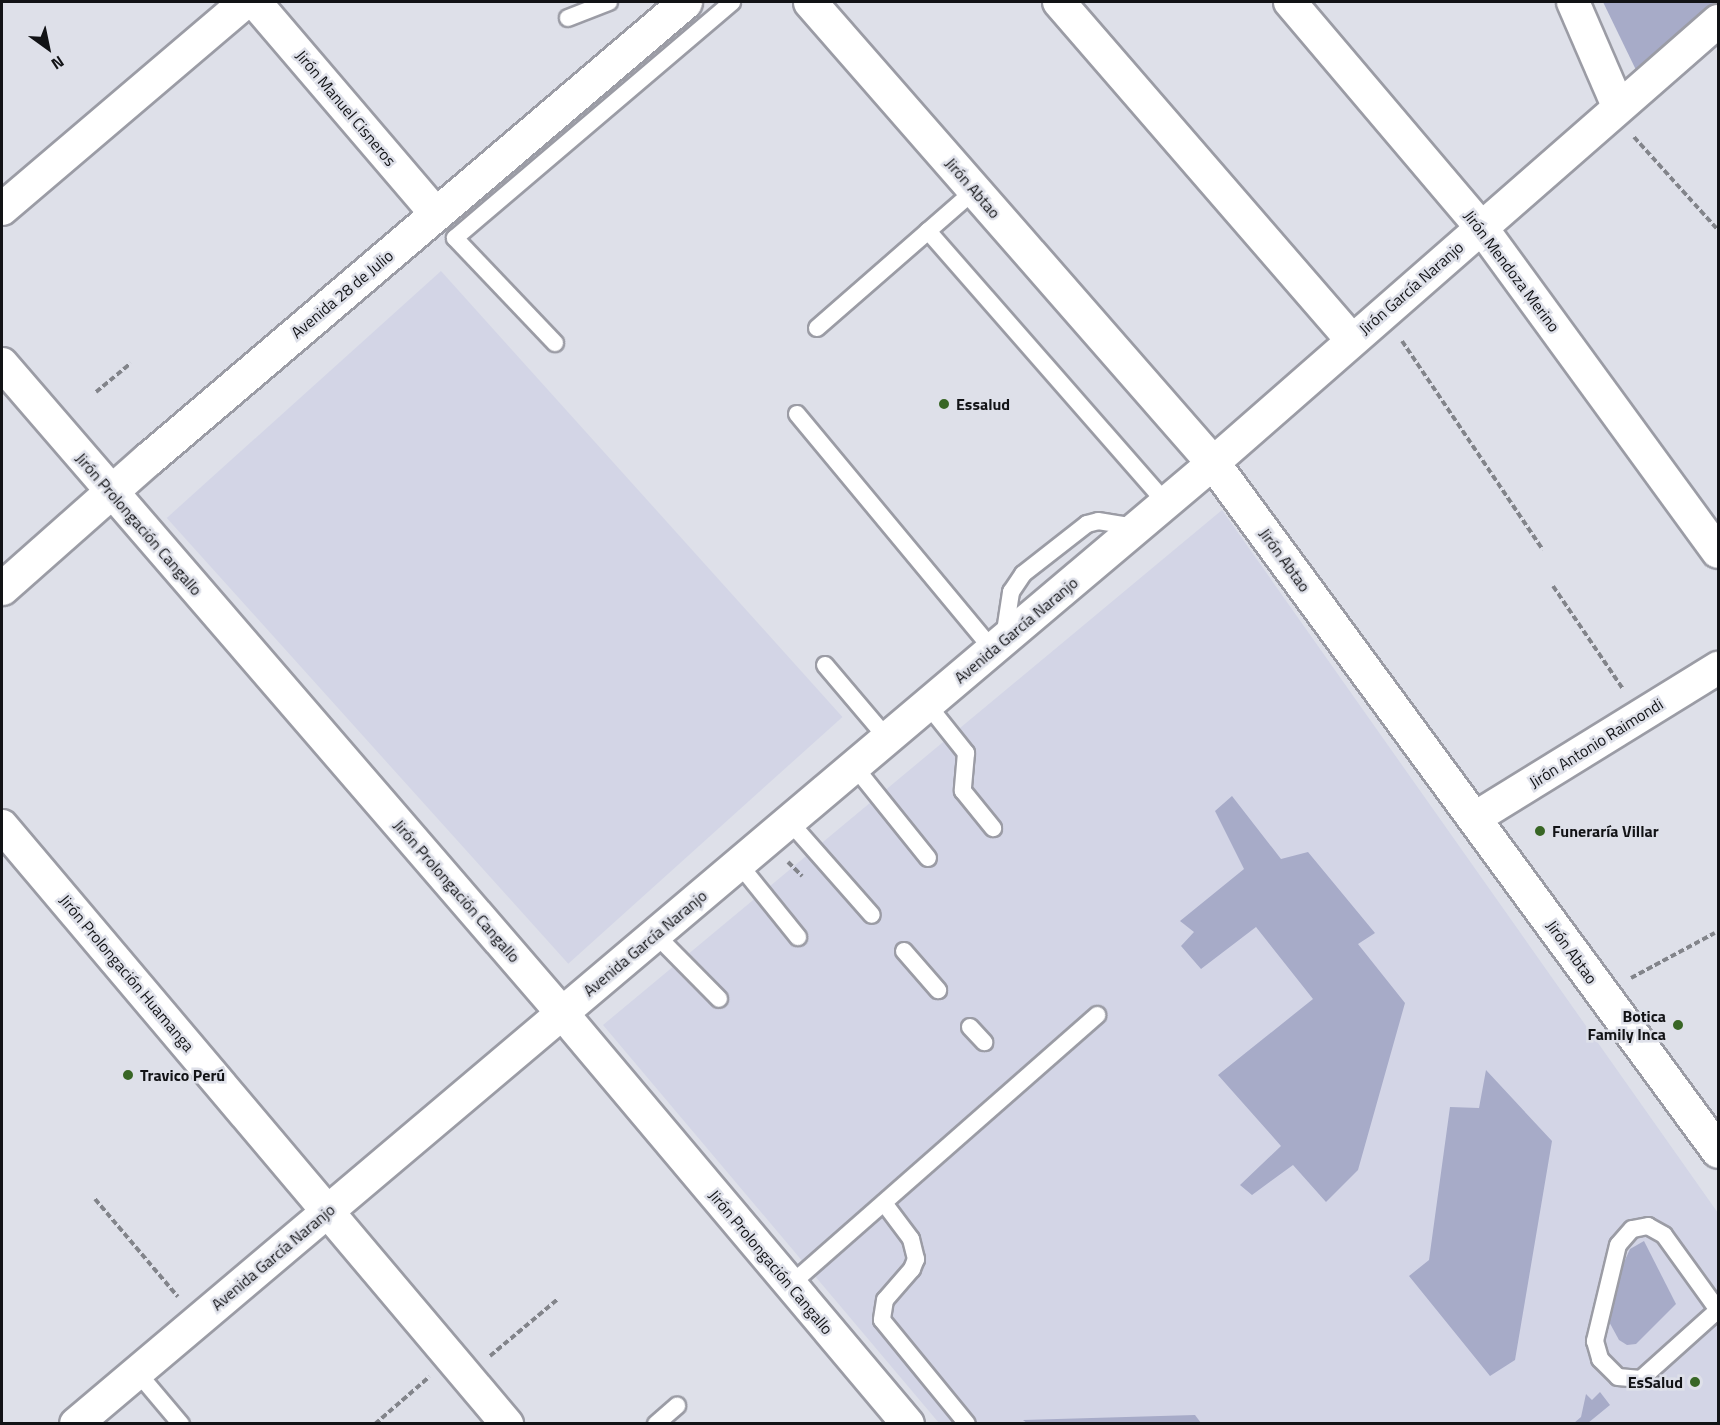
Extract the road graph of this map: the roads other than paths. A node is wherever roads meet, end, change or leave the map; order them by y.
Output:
1 (245, 2) edge
2 (255, 2) edge
3 (609, 2) edge
4 (685, 2) edge
5 (732, 2) edge
6 (810, 2) edge
7 (1059, 2) edge
8 (1290, 2) edge
9 (1573, 2) edge
10 (568, 18) dead end
11 (1719, 21) edge
12 (1615, 109) junction
13 (975, 190) junction
14 (2, 208) edge
15 (445, 226) junction
16 (1481, 227) junction
17 (928, 231) junction
18 (817, 328) dead end
19 (1352, 340) junction
20 (555, 343) dead end
21 (2, 364) edge
22 (797, 414) dead end
23 (1213, 463) junction
24 (110, 493) junction
25 (1166, 503) junction
26 (1719, 552) edge
27 (2, 588) edge
28 (998, 644) junction
29 (825, 665) dead end
30 (1719, 668) edge
31 (927, 704) junction
32 (887, 738) junction
33 (854, 766) junction
34 (1475, 818) junction
35 (789, 821) junction
36 (2, 826) edge
37 (993, 828) dead end
38 (928, 858) dead end
39 (739, 864) junction
40 (872, 915) dead end
41 (655, 934) junction
42 (798, 937) dead end
43 (904, 951) dead end
44 (938, 990) dead end
45 (719, 999) dead end
46 (562, 1013) junction
47 (1097, 1015) dead end
48 (970, 1027) dead end
49 (984, 1042) dead end
50 (1719, 1151) edge
51 (884, 1203) junction
52 (327, 1211) junction
53 (790, 1285) junction
54 (1718, 1310) edge
55 (136, 1372) junction
56 (677, 1406) dead end
57 (76, 1424) edge
58 (181, 1424) edge
59 (507, 1424) edge
60 (656, 1424) edge
61 (908, 1424) edge
62 (968, 1424) edge

1 - 14 street
2 - 15 street, Jirón Manuel Cisneros
3 - 10 lane
4 - 15 street, Avenida 28 de Julio
5 - 15 lane
6 - 13 street, Jirón Abtao
7 - 19 street
8 - 16 street, Jirón Mendoza Merino
9 - 12 street
11 - 12 street, Jirón García Naranjo
12 - 16 street, Jirón García Naranjo
13 - 17 lane
13 - 23 street, Jirón Abtao
15 - 20 lane
15 - 24 street, Avenida 28 de Julio
16 - 19 street, Jirón García Naranjo
16 - 26 street, Jirón Mendoza Merino
17 - 18 lane
17 - 25 lane
19 - 23 street, Jirón García Naranjo
21 - 24 street, Jirón Prolongación Cangallo
22 - 28 lane
23 - 25 street, Avenida García Naranjo
23 - 34 street, Jirón Abtao
24 - 27 street, Avenida 28 de Julio
24 - 46 street, Jirón Prolongación Cangallo
25 - 28 street, Avenida García Naranjo
28 - 31 street, Avenida García Naranjo
29 - 32 lane
30 - 34 street, Jirón Antonio Raimondi
31 - 32 street, Avenida García Naranjo
31 - 37 lane
32 - 33 street, Avenida García Naranjo
33 - 35 street, Avenida García Naranjo
33 - 38 lane
34 - 50 street, Jirón Abtao
35 - 39 street, Avenida García Naranjo
35 - 40 lane
36 - 52 street, Jirón Prolongación Huamanga
39 - 41 street, Avenida García Naranjo
39 - 42 lane
41 - 45 lane
41 - 46 street, Avenida García Naranjo
43 - 44 lane
46 - 52 street, Avenida García Naranjo
46 - 53 street, Jirón Prolongación Cangallo
47 - 51 lane
48 - 49 lane
51 - 53 lane
51 - 62 lane
52 - 55 street, Avenida García Naranjo
52 - 59 street, Jirón Prolongación Huamanga
53 - 61 street, Jirón Prolongación Cangallo
54 - 54 lane
55 - 57 street, Avenida García Naranjo
55 - 58 lane
56 - 60 lane

